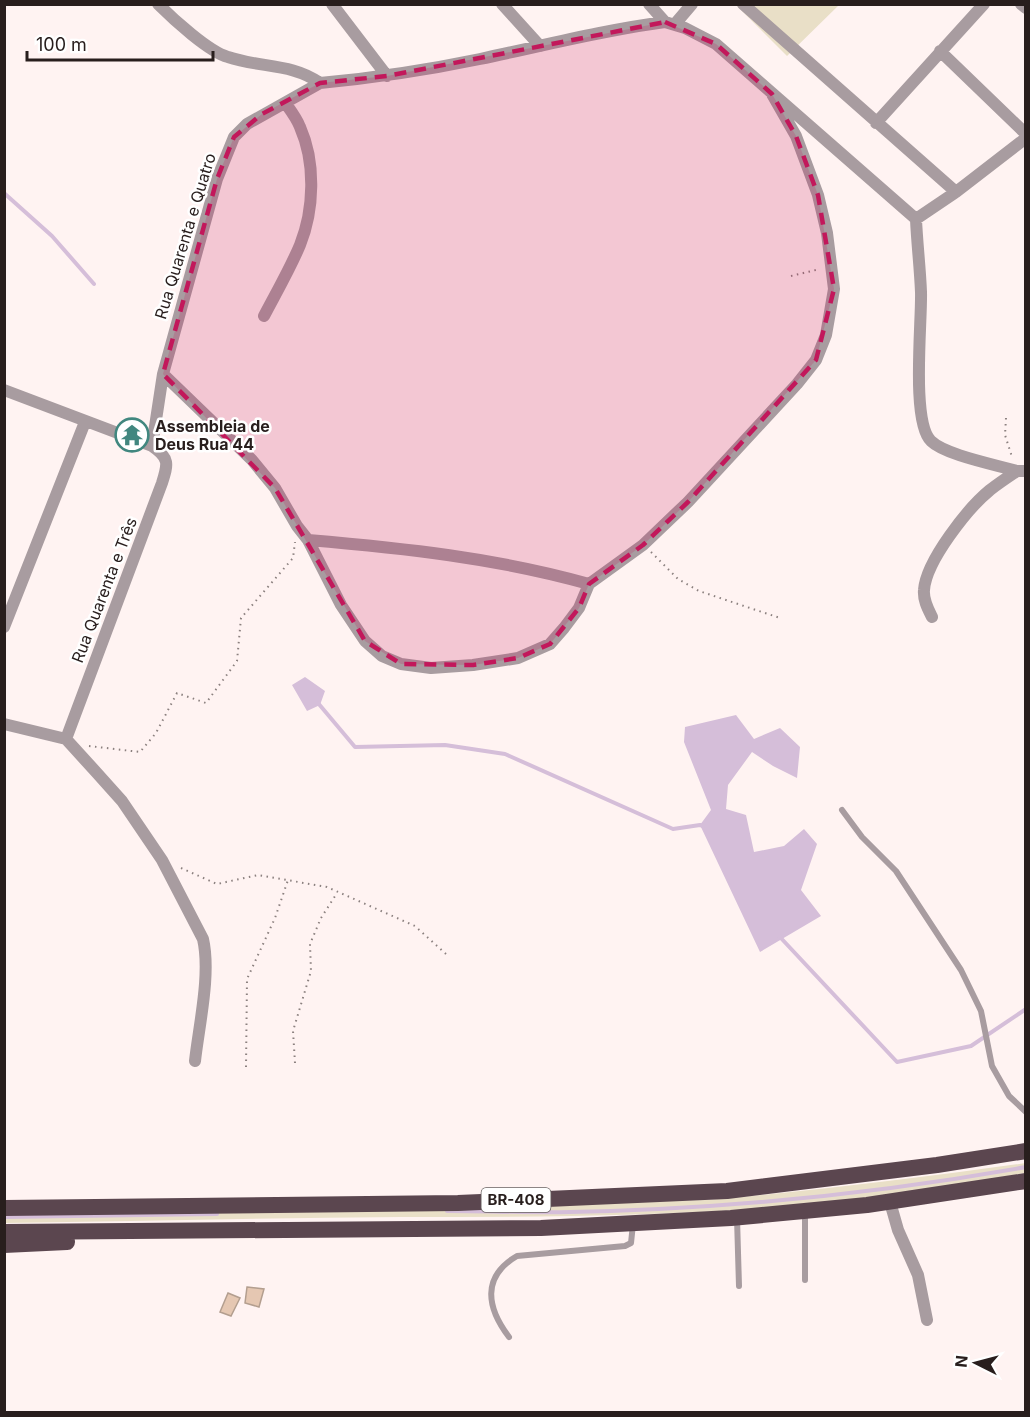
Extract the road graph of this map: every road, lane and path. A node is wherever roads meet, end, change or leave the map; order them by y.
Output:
1 (158, 4) edge
2 (332, 4) edge
3 (502, 4) edge
4 (649, 4) edge
5 (692, 4) edge
6 (743, 4) edge
7 (984, 4) edge
8 (1021, 4) edge
9 (1026, 8) edge
10 (670, 23) junction
11 (540, 46) junction
12 (940, 51) junction
13 (387, 76) junction
14 (320, 83) junction
15 (772, 94) junction
16 (286, 104) junction
17 (876, 123) junction
18 (1026, 136) edge
19 (956, 192) junction
20 (915, 219) junction
21 (832, 267) junction
22 (791, 276) dead end
23 (264, 316) dead end
24 (163, 374) junction
25 (4, 390) edge
26 (1006, 418) dead end
27 (85, 422) junction
28 (157, 450) junction
29 (1021, 471) edge
30 (297, 526) junction
31 (308, 540) junction
32 (643, 545) junction
33 (589, 584) junction
34 (932, 617) dead end
35 (780, 618) dead end
36 (4, 627) edge
37 (4, 724) edge
38 (66, 739) junction
39 (842, 810) dead end
40 (162, 860) junction
41 (288, 880) junction
42 (338, 892) junction
43 (447, 955) dead end
44 (195, 1061) dead end
45 (295, 1064) dead end
46 (246, 1067) dead end
47 (1026, 1112) edge
48 (1026, 1151) edge
49 (1022, 1182) edge
50 (890, 1202) junction
51 (4, 1208) edge
52 (805, 1211) junction
53 (737, 1217) junction
54 (633, 1223) junction
55 (262, 1230) junction
56 (4, 1232) edge
57 (4, 1245) edge
58 (805, 1280) dead end
59 (739, 1286) dead end
60 (927, 1320) dead end
61 (509, 1337) dead end

1 - 14 street
2 - 13 street
3 - 11 street
4 - 10 street
5 - 10 street
6 - 17 street
7 - 12 street
8 - 9 street
10 - 11 street
10 - 15 street
11 - 13 street
12 - 17 street
12 - 18 street
13 - 14 street
14 - 16 street, Rua Quarenta e Quatro
15 - 20 street
15 - 21 street
16 - 23 street
16 - 24 street, Rua Quarenta e Quatro
17 - 19 street
18 - 19 street
19 - 20 street
20 - 29 street
21 - 22 path
21 - 32 street
24 - 28 street, Rua Quarenta e Quatro
24 - 30 street
25 - 27 street
26 - 29 path
27 - 28 street
27 - 36 street
28 - 38 street, Rua Quarenta e Três
29 - 34 street
30 - 31 street
30 - 38 path
31 - 33 street
31 - 33 street
32 - 33 street
32 - 35 path
37 - 38 street
38 - 40 street
39 - 47 lane
40 - 41 path
40 - 44 street
41 - 42 path
41 - 46 path
42 - 43 path
42 - 45 path
48 - 51 highway, BR-408
49 - 50 highway, BR-408
50 - 52 highway, BR-408
50 - 60 street
52 - 53 highway, BR-408
52 - 58 lane
53 - 54 highway, BR-408
53 - 59 lane
54 - 55 highway, BR-408
54 - 61 lane
55 - 56 highway, BR-408
55 - 57 highway

